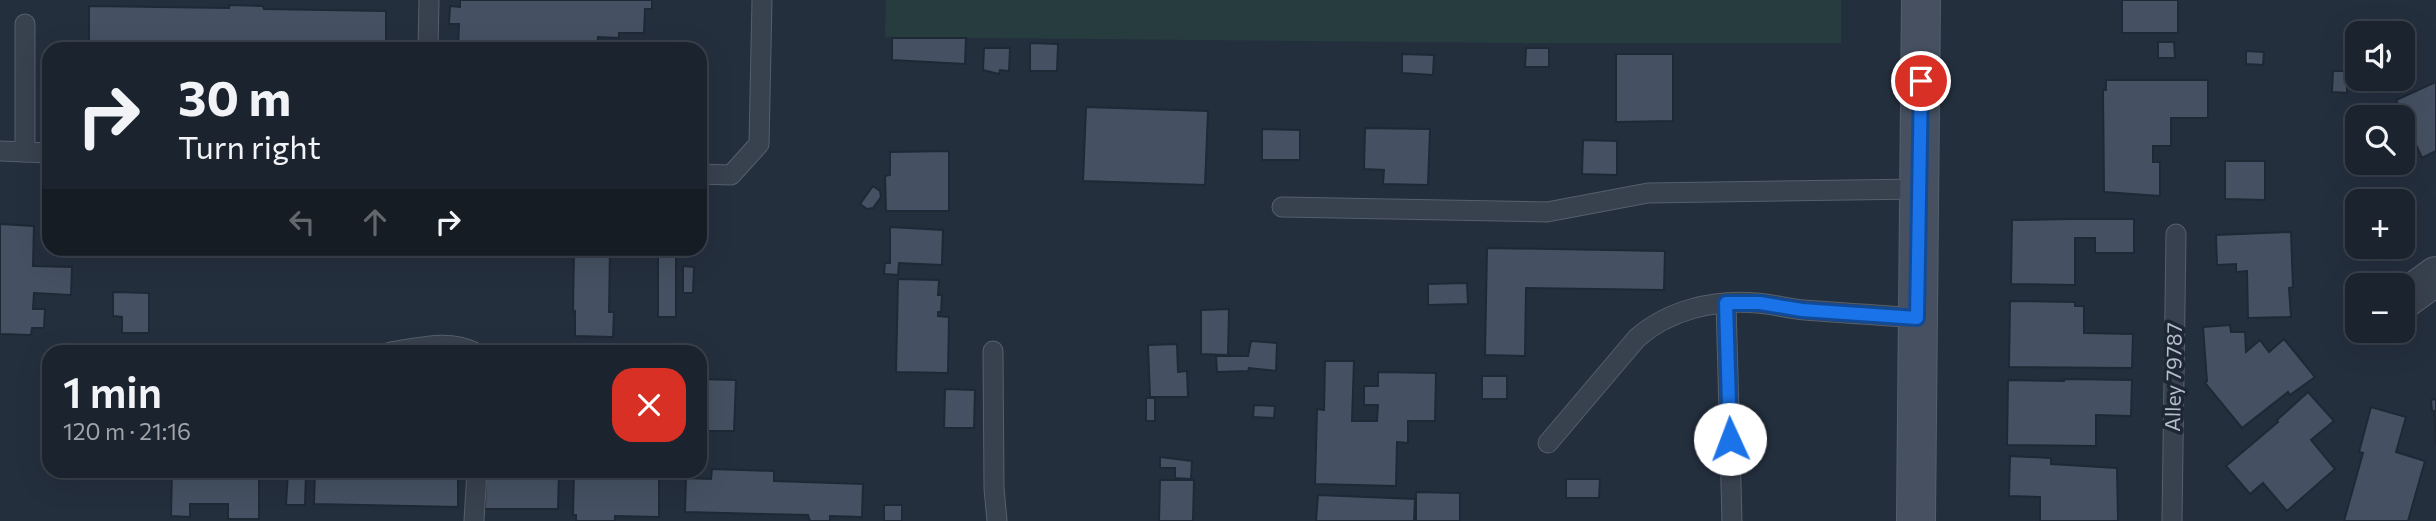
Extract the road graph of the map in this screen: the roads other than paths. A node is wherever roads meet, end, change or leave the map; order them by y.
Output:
1 (429, 0) edge
2 (762, 0) edge
3 (1921, 0) edge
4 (25, 24) dead end
5 (428, 42) edge
6 (0, 151) edge
7 (25, 152) junction
8 (42, 153) edge
9 (707, 174) edge
10 (1920, 189) junction
11 (1282, 206) dead end
12 (2176, 234) dead end
13 (2436, 276) edge
14 (2415, 291) edge
15 (1726, 303) junction
16 (1917, 318) junction
17 (993, 351) dead end
18 (1548, 443) dead end
19 (477, 478) edge
20 (474, 521) edge
21 (998, 521) edge
22 (1732, 521) edge
23 (1916, 521) edge
24 (2172, 521) edge

1 - 5 lane
2 - 9 lane
3 - 10 main road
4 - 7 lane
6 - 7 lane
7 - 8 lane
10 - 11 lane
10 - 16 main road
12 - 24 lane, Alley 79787
13 - 14 street
15 - 16 lane
15 - 18 lane
15 - 22 lane
16 - 23 main road
17 - 21 lane
19 - 20 lane

